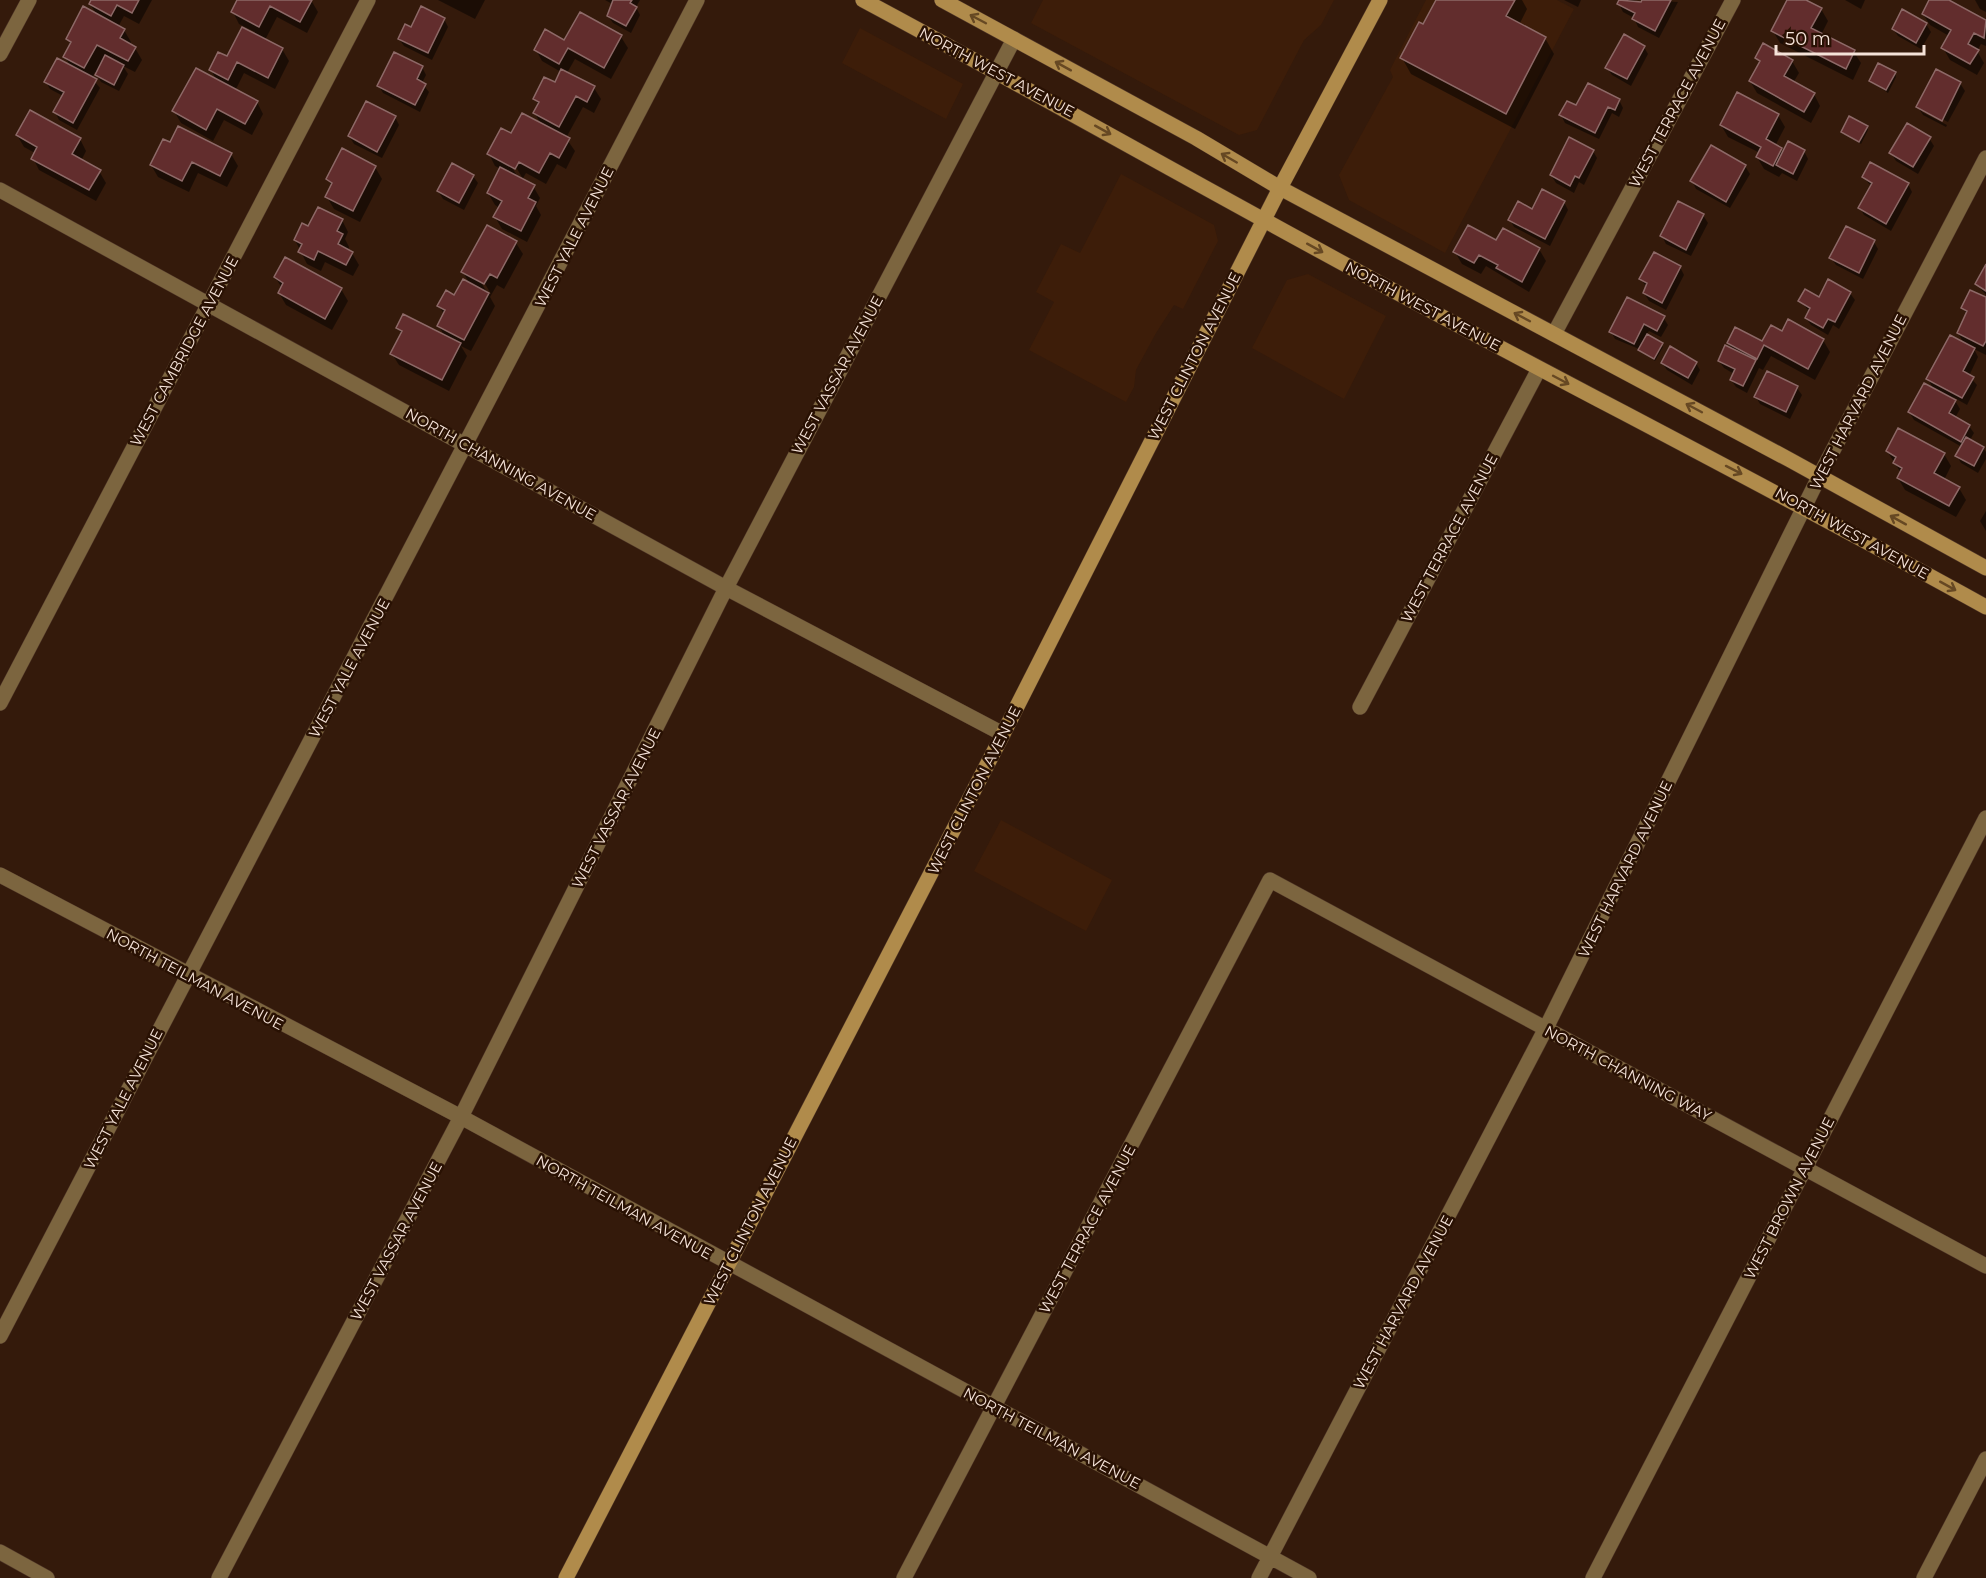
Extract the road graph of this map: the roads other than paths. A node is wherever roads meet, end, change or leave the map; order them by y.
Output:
1 (29, 0) edge
2 (368, 0) edge
3 (697, 0) edge
4 (863, 0) edge
5 (942, 0) edge
6 (1380, 0) edge
7 (1733, 0) edge
8 (1014, 39) junction
9 (0, 54) edge
10 (997, 71) junction
11 (1986, 158) edge
12 (1280, 188) junction
13 (0, 190) edge
14 (1264, 220) junction
15 (208, 304) junction
16 (1554, 334) junction
17 (1539, 369) junction
18 (466, 445) junction
19 (1819, 477) junction
20 (1805, 507) junction
21 (1986, 568) edge
22 (726, 588) junction
23 (1986, 607) edge
24 (0, 703) edge
25 (1360, 707) dead end
26 (1003, 734) junction
27 (1986, 818) edge
28 (0, 875) edge
29 (1270, 880) joint
30 (187, 975) junction
31 (1546, 1028) junction
32 (461, 1117) junction
33 (1805, 1168) junction
34 (728, 1264) junction
35 (1986, 1266) edge
36 (0, 1336) edge
37 (993, 1407) junction
38 (1986, 1459) edge
39 (0, 1552) edge
40 (1270, 1557) junction
41 (47, 1578) edge
42 (219, 1578) edge
43 (566, 1578) edge
44 (904, 1578) edge
45 (1259, 1578) edge
46 (1309, 1578) edge
47 (1593, 1578) edge
48 (1924, 1578) edge

1 - 9 street
2 - 15 street, WEST CAMBRIDGE AVENUE
3 - 18 street, WEST YALE AVENUE
4 - 10 main road, NORTH WEST AVENUE
8 -> 5 main road
6 - 12 main road, WEST CLINTON AVENUE
7 - 16 street, WEST TERRACE AVENUE
8 - 10 street, WEST VASSAR AVENUE
12 -> 8 main road
10 -> 14 main road, NORTH WEST AVENUE
10 - 22 street, WEST VASSAR AVENUE
11 - 19 street, WEST HARVARD AVENUE
12 - 14 main road, WEST CLINTON AVENUE
16 -> 12 main road
13 - 15 street, NORTH CHANNING AVENUE
14 -> 17 main road, NORTH WEST AVENUE
14 - 26 main road, WEST CLINTON AVENUE
15 - 18 street, NORTH CHANNING AVENUE
15 - 24 street, WEST CAMBRIDGE AVENUE
19 -> 16 main road
17 -> 20 main road, NORTH WEST AVENUE
17 - 25 street, WEST TERRACE AVENUE
18 - 22 street, NORTH CHANNING AVENUE
18 - 30 street, WEST YALE AVENUE
19 - 20 street, WEST HARVARD AVENUE
21 -> 19 main road
20 -> 23 main road, NORTH WEST AVENUE
20 - 31 street, WEST HARVARD AVENUE
22 - 26 street, NORTH CHANNING AVENUE
22 - 32 street, WEST VASSAR AVENUE
26 - 34 main road, WEST CLINTON AVENUE
27 - 33 street, WEST BROWN AVENUE
28 - 30 street, NORTH TEILMAN AVENUE
29 - 31 street, NORTH CHANNING WAY
29 - 37 street, WEST TERRACE AVENUE
30 - 32 street, NORTH TEILMAN AVENUE
30 - 36 street, WEST YALE AVENUE
31 - 33 street, NORTH CHANNING WAY
31 - 40 street, WEST HARVARD AVENUE
32 - 34 street, NORTH TEILMAN AVENUE
32 - 42 street, WEST VASSAR AVENUE
33 - 35 street, NORTH CHANNING WAY
33 - 47 street, WEST BROWN AVENUE
34 - 37 street, NORTH TEILMAN AVENUE
34 - 43 main road, WEST CLINTON AVENUE
37 - 40 street, NORTH TEILMAN AVENUE
37 - 44 street, WEST TERRACE AVENUE
38 - 48 street
39 - 41 street
40 - 45 street, WEST HARVARD AVENUE
40 - 46 street, NORTH TEILMAN AVENUE

